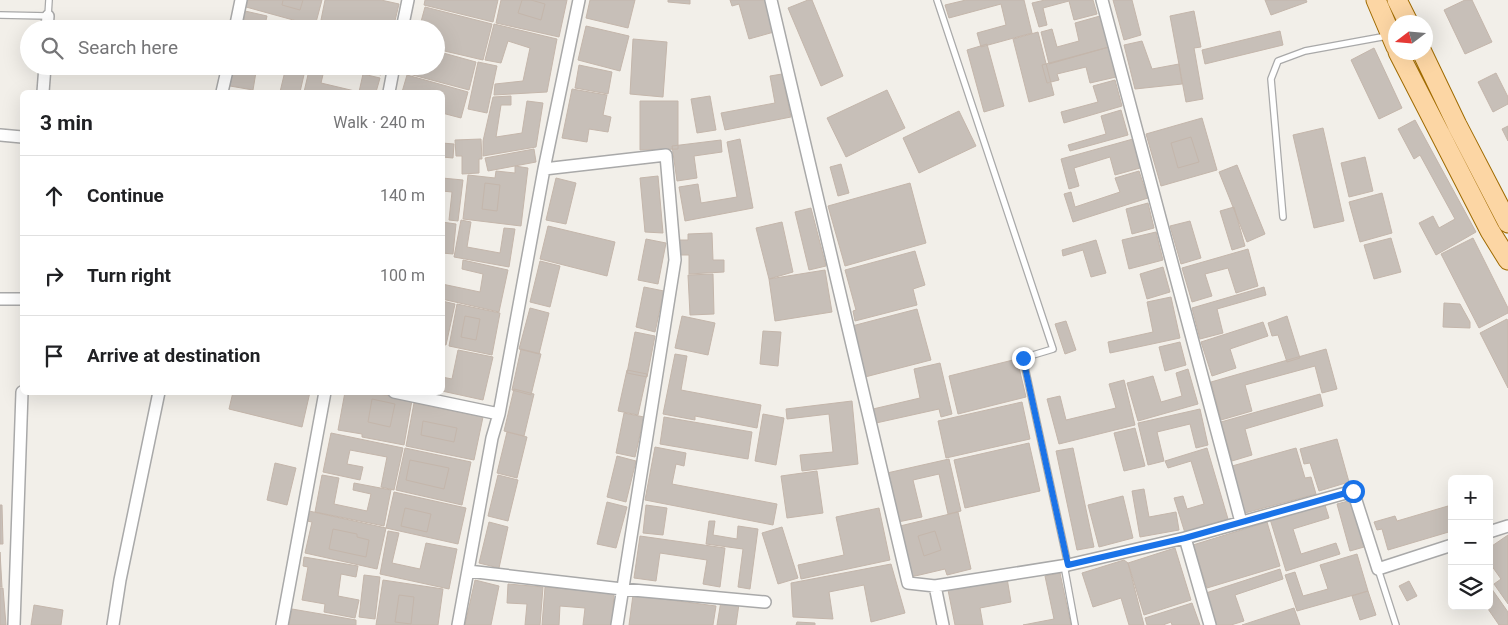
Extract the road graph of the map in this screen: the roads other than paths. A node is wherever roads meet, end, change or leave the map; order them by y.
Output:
1 (49, 0) edge
2 (242, 0) edge
3 (408, 0) edge
4 (579, 0) edge
5 (770, 0) edge
6 (937, 0) edge
7 (1102, 0) edge
8 (1376, 0) edge
9 (1397, 0) edge
10 (0, 15) edge
11 (1404, 15) edge
12 (48, 16) junction
13 (48, 20) edge
14 (237, 20) edge
15 (404, 20) edge
16 (1388, 29) edge
17 (1388, 42) edge
18 (1402, 60) edge
19 (1426, 60) edge
20 (44, 75) edge
21 (226, 75) edge
22 (392, 75) edge
23 (43, 90) edge
24 (222, 90) edge
25 (389, 90) edge
26 (0, 136) edge
27 (20, 137) edge
28 (544, 169) junction
29 (1283, 217) dead end
30 (1508, 223) edge
31 (1508, 260) edge
32 (0, 299) edge
33 (20, 299) edge
34 (22, 395) edge
35 (158, 395) edge
36 (324, 395) edge
37 (408, 395) edge
38 (499, 414) junction
39 (1240, 522) junction
40 (1508, 526) edge
41 (1493, 531) edge
42 (1185, 538) junction
43 (1448, 546) edge
44 (1066, 565) junction
45 (1378, 569) junction
46 (468, 571) junction
47 (935, 586) junction
48 (622, 589) junction
49 (765, 602) dead end
50 (14, 625) edge
51 (113, 625) edge
52 (282, 625) edge
53 (458, 625) edge
54 (617, 625) edge
55 (943, 625) edge
56 (1075, 625) edge
57 (1210, 625) edge
58 (1396, 625) edge

1 - 12 lane
2 - 14 street
3 - 15 street
4 - 28 street
5 - 47 street
6 - 44 lane
7 - 39 street
8 - 16 main road
9 - 11 main road
10 - 12 lane
12 - 13 street
17 - 29 lane
18 - 31 main road
19 - 30 main road
20 - 23 street
21 - 24 street
22 - 25 street
26 - 27 street
28 - 38 street
28 - 48 street
32 - 33 street
34 - 50 street
35 - 51 street
36 - 52 street
37 - 38 street
38 - 46 street
39 - 42 street
39 - 45 street
40 - 41 street
42 - 44 street
42 - 57 street
43 - 45 street
44 - 47 street
44 - 56 lane
45 - 58 lane
46 - 48 street
46 - 53 street
47 - 55 street
48 - 49 street
48 - 54 street

